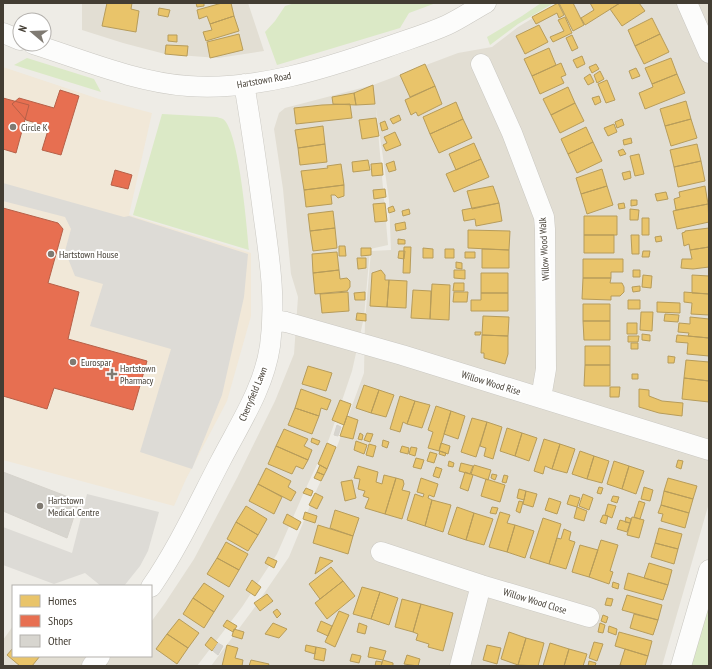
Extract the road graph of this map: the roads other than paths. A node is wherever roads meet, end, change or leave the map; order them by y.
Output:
1 (486, 3) edge
2 (687, 3) edge
3 (52, 50) edge
4 (709, 53) edge
5 (481, 64) dead end
6 (244, 84) junction
7 (272, 320) junction
8 (541, 398) junction
9 (709, 450) edge
10 (381, 552) dead end
11 (709, 570) edge
12 (481, 585) junction
13 (152, 586) edge
14 (589, 617) dead end
15 (460, 666) edge
16 (681, 666) edge

1 - 6 street, Hartstown Road
2 - 4 street
3 - 6 street, Hartstown Road
5 - 8 street, Willow Wood Walk
6 - 7 street, Cherryfield Lawn
7 - 8 street, Willow Wood Rise
7 - 13 street, Cherryfield Lawn
8 - 9 street, Willow Wood Rise
10 - 12 street, Willow Wood Close
11 - 16 street
12 - 14 street, Willow Wood Close
12 - 15 street

